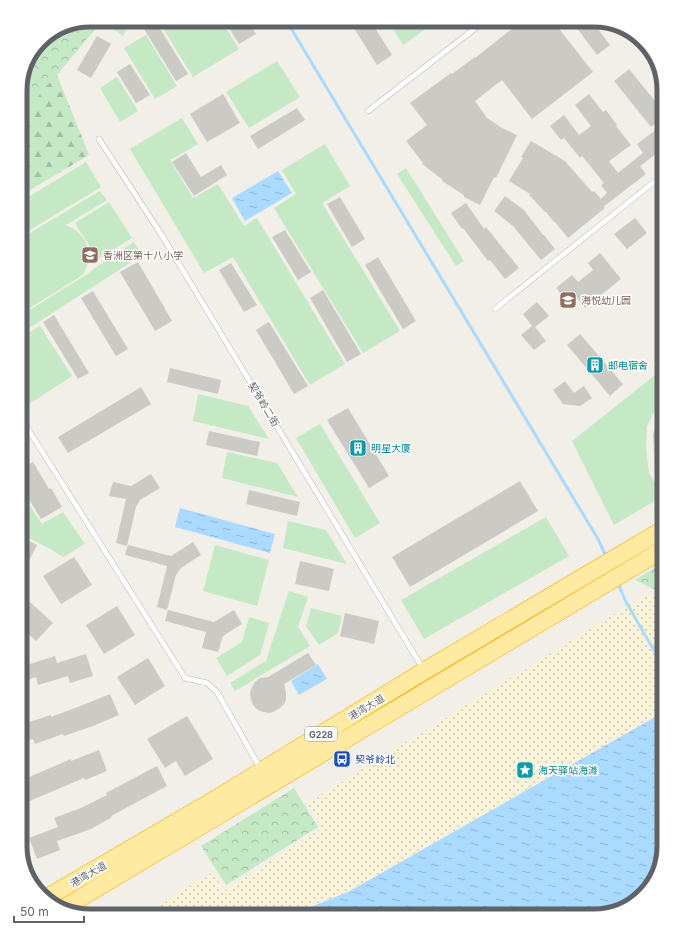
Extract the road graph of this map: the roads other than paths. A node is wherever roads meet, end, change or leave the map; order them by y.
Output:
1 (477, 27) edge
2 (368, 111) dead end
3 (99, 139) dead end
4 (657, 180) edge
5 (495, 309) dead end
6 (27, 428) edge
7 (657, 533) edge
8 (657, 553) edge
9 (424, 672) junction
10 (261, 771) junction
11 (51, 895) edge
12 (68, 905) edge

1 - 2 lane
3 - 9 lane, 契爷岭二街
4 - 5 lane
6 - 10 lane
7 - 9 highway, 港湾大道 / G228
8 - 12 highway, 港湾大道 / G228
9 - 10 highway, 港湾大道 / G228
10 - 11 highway, 港湾大道 / G228

